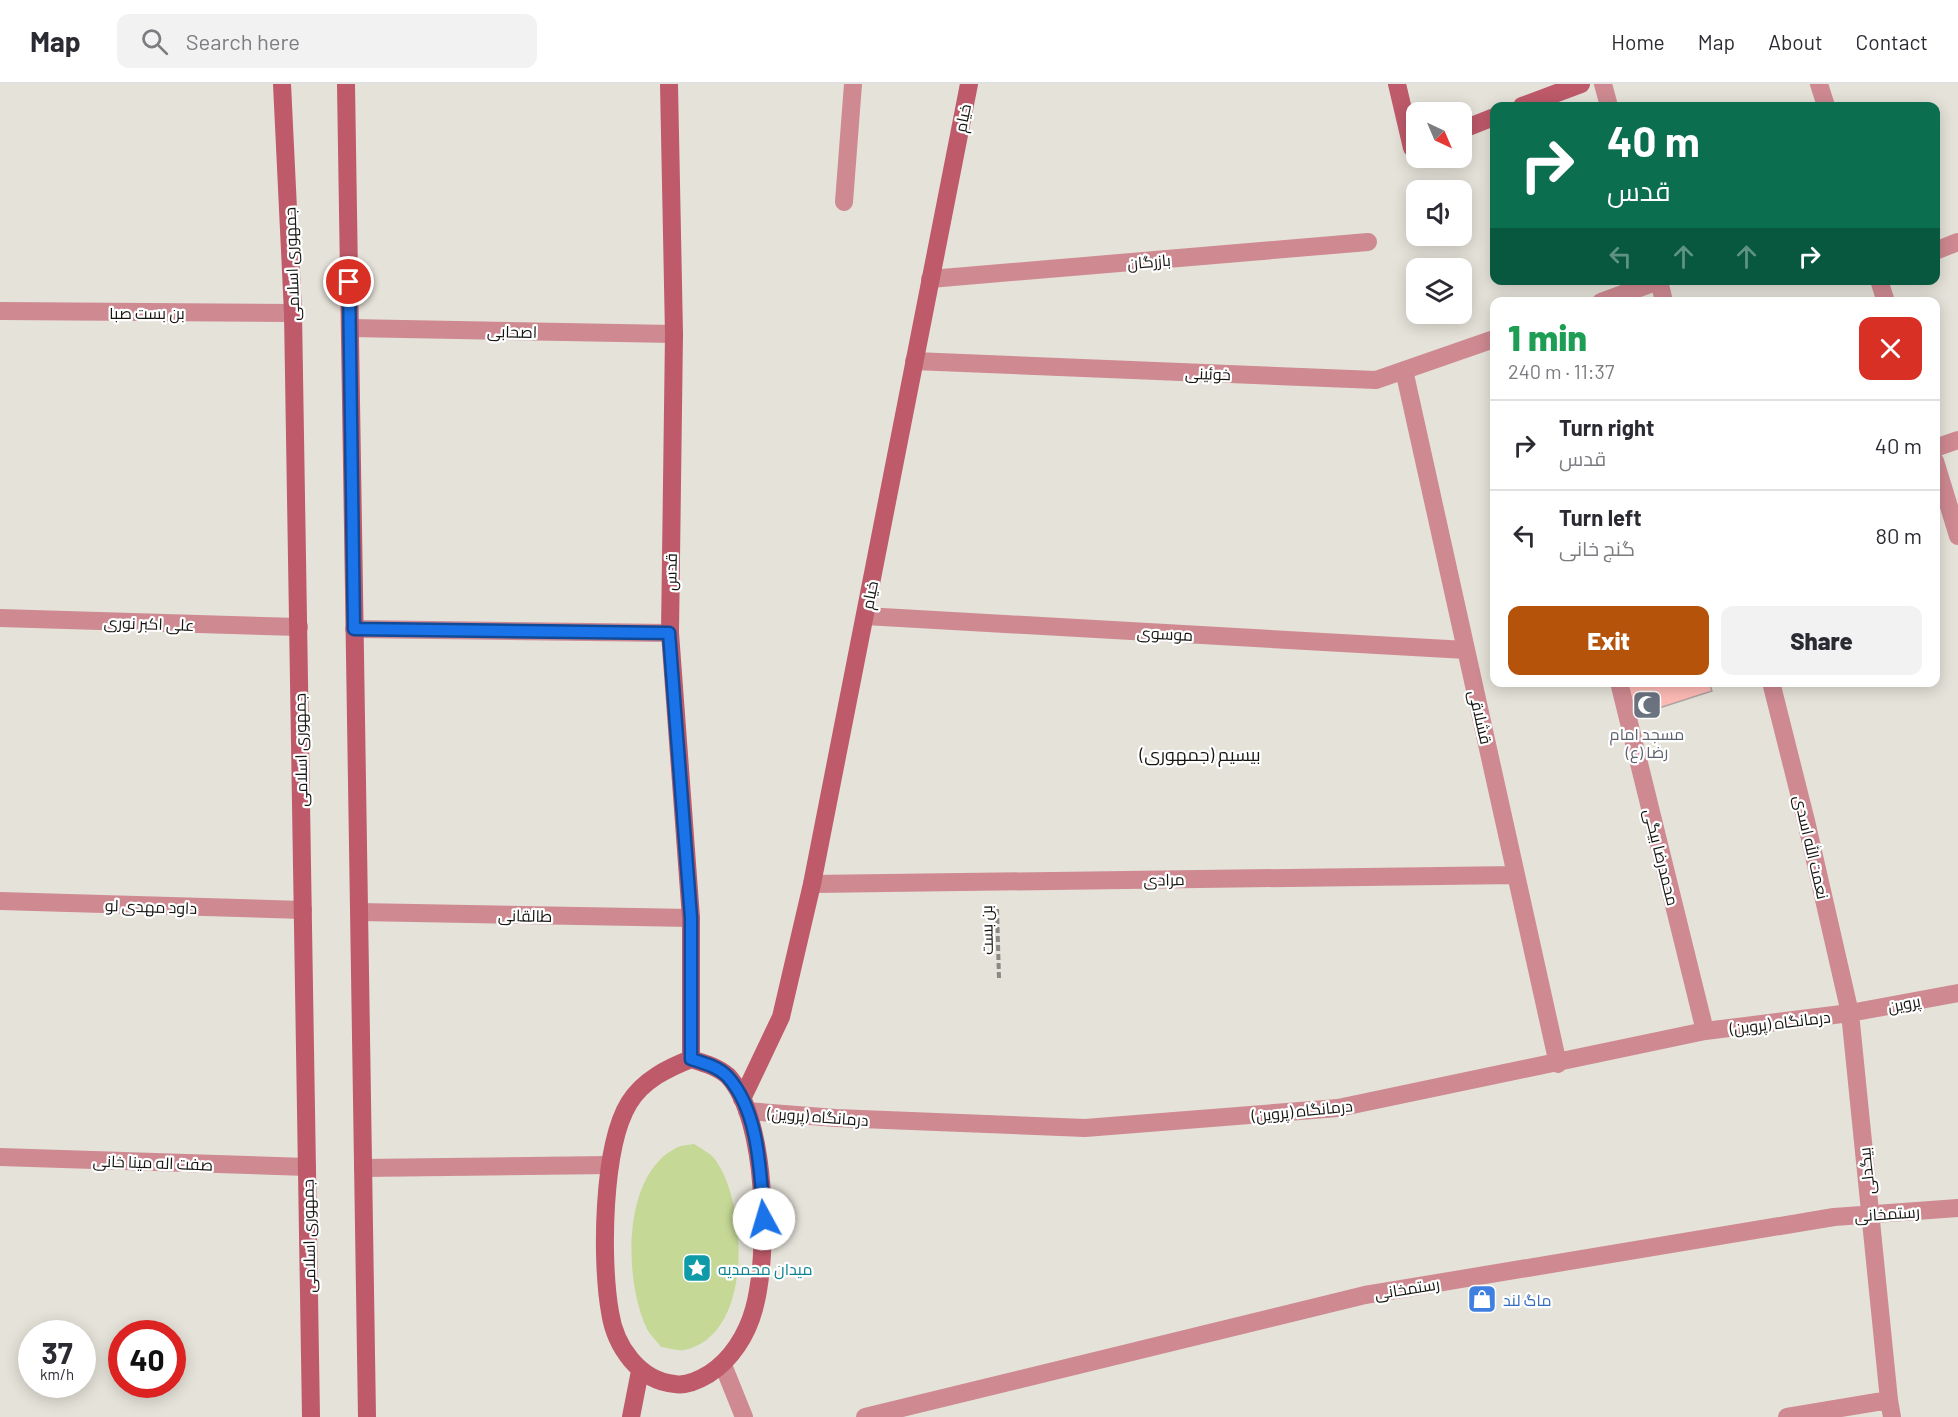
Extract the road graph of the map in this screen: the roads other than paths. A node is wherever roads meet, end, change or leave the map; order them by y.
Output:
1 (282, 84) edge
2 (346, 84) edge
3 (669, 84) edge
4 (854, 84) edge
5 (969, 84) edge
6 (1397, 84) edge
7 (1581, 84) edge
8 (1602, 84) edge
9 (1819, 84) edge
10 (1532, 102) edge
11 (1608, 102) edge
12 (1825, 102) edge
13 (1490, 119) edge
14 (1406, 122) edge
15 (1472, 126) edge
16 (844, 202) dead end
17 (1368, 242) dead end
18 (1958, 242) edge
19 (1940, 249) edge
20 (930, 279) junction
21 (1648, 285) edge
22 (1615, 297) edge
23 (0, 311) edge
24 (293, 313) junction
25 (350, 328) junction
26 (674, 334) junction
27 (1490, 340) edge
28 (914, 361) junction
29 (1404, 370) junction
30 (1958, 440) edge
31 (1940, 446) edge
32 (1940, 477) edge
33 (1958, 536) edge
34 (865, 616) junction
35 (0, 618) edge
36 (299, 627) junction
37 (354, 629) junction
38 (669, 633) junction
39 (1466, 650) junction
40 (1620, 687) edge
41 (1772, 687) edge
42 (1516, 875) junction
43 (812, 884) junction
44 (0, 901) edge
45 (303, 910) junction
46 (359, 912) junction
47 (691, 918) junction
48 (1958, 993) edge
49 (1851, 1013) junction
50 (1705, 1031) junction
51 (691, 1059) junction
52 (1558, 1064) junction
53 (744, 1105) junction
54 (0, 1157) edge
55 (610, 1165) junction
56 (307, 1167) junction
57 (363, 1168) junction
58 (1958, 1209) edge
59 (1871, 1215) junction
60 (723, 1365) junction
61 (640, 1371) junction
62 (1891, 1408) edge
63 (311, 1417) edge
64 (367, 1417) edge
65 (631, 1417) edge
66 (744, 1417) edge
67 (865, 1417) edge
68 (1787, 1417) edge

1 - 24 street, جمهوری اسلامی
2 - 25 street
3 - 26 street, قدس
4 - 16 street
5 - 20 street, خیام
6 - 14 street
7 - 10 street
8 - 11 street
9 - 12 street
13 - 15 street
17 - 20 street, بازرگان
18 - 19 street
20 - 28 street, خیام
21 - 22 street
23 - 24 street, بن بست صبا
24 - 36 street, جمهوری اسلامی
25 - 26 street, اصحابی
25 - 37 street
26 - 38 street, قدس
27 - 29 street, خوئینی
28 - 29 street, خوئینی
28 - 34 street, خیام
29 - 39 street, قشلاقی
30 - 31 street
32 - 33 street
34 - 39 street, موسوی
34 - 43 street, خیام
35 - 36 street, علی اکبر نوری
36 - 45 street, جمهوری اسلامی
37 - 38 street
37 - 46 street
38 - 47 street, قدس
39 - 42 street, قشلاقی
40 - 50 street, محمدرضا بیگی
41 - 49 street, نعمت الله اسدی
42 - 43 street, مرادی
42 - 52 street, قشلاقی
43 - 53 street, خیام
44 - 45 street, داود مهدی لو
45 - 56 street, جمهوری اسلامی
46 - 47 street, طالقانی
46 - 57 street
47 - 51 street, قدس
48 - 49 street, پروین
49 - 50 street, درمانگاه (پروین)
49 - 59 street, بیگدلی
50 - 52 street, درمانگاه (پروین)
51 - 53 street
51 - 55 street
52 - 53 street, درمانگاه (پروین)
53 - 60 street
54 - 56 street, صفت اله مینا خانی
55 - 57 street
55 - 61 street
56 - 63 street, جمهوری اسلامی
57 - 64 street
58 - 59 street, رستمخانی
59 - 62 street, بیگدلی
59 - 67 street, رستمخانی
60 - 61 street
60 - 66 street
61 - 65 street
62 - 68 street

